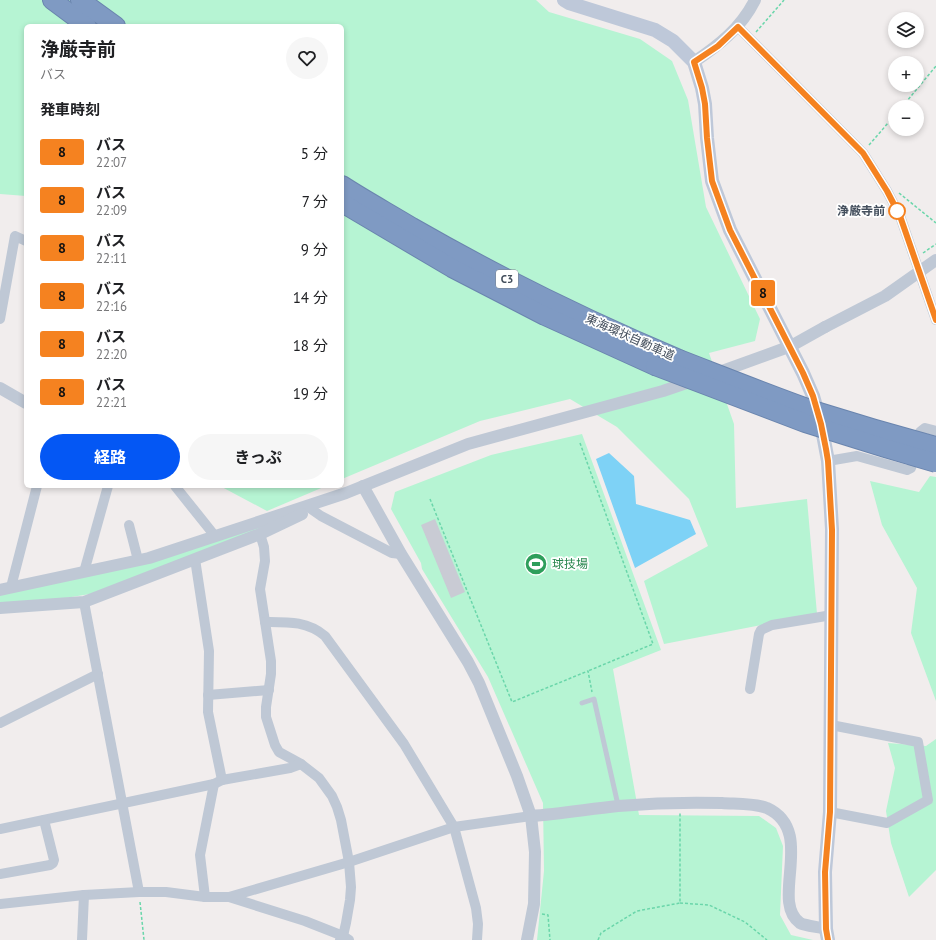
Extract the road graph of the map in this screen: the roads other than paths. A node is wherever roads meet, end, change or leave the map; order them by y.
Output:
1 (52, 0) edge
2 (80, 0) edge
3 (564, 0) edge
4 (755, 0) edge
5 (84, 24) edge
6 (113, 24) edge
7 (738, 27) junction
8 (694, 62) junction
9 (344, 185) edge
10 (344, 204) edge
11 (24, 240) edge
12 (936, 260) edge
13 (0, 319) edge
14 (936, 320) edge
15 (791, 346) junction
16 (0, 388) edge
17 (24, 402) edge
18 (936, 431) edge
19 (936, 446) edge
20 (828, 461) junction
21 (936, 463) edge
22 (363, 486) junction
23 (36, 488) edge
24 (107, 488) edge
25 (177, 488) edge
26 (346, 493) junction
27 (311, 510) junction
28 (128, 525) dead end
29 (260, 534) junction
30 (216, 536) junction
31 (402, 554) junction
32 (195, 559) junction
33 (138, 560) junction
34 (84, 572) junction
35 (6, 589) edge
36 (84, 602) junction
37 (0, 608) edge
38 (832, 615) junction
39 (265, 622) junction
40 (98, 674) junction
41 (750, 689) dead end
42 (269, 690) junction
43 (208, 695) junction
44 (582, 703) dead end
45 (0, 723) edge
46 (831, 725) junction
47 (301, 764) junction
48 (218, 782) junction
49 (122, 803) junction
50 (618, 806) junction
51 (830, 812) junction
52 (531, 816) junction
53 (44, 820) junction
54 (454, 827) junction
55 (0, 829) edge
56 (349, 862) junction
57 (0, 874) edge
58 (139, 892) junction
59 (84, 895) junction
60 (205, 897) junction
61 (230, 897) junction
62 (0, 902) edge
63 (827, 935) edge
64 (344, 939) edge
65 (82, 940) edge
66 (477, 940) edge
67 (527, 940) edge

1 - 5 highway
2 - 6 highway
3 - 8 main road
4 - 7 street
7 - 8 street
7 - 14 street
8 - 15 main road
9 - 19 highway, 東海環状自動車道 / C3, bridge
10 - 21 highway, 東海環状自動車道 / C3, bridge
11 - 13 street
12 - 15 street, bridge
15 - 20 main road
15 - 22 street
16 - 17 street
18 - 20 street
20 - 38 main road
22 - 26 street
22 - 31 street
23 - 35 street
24 - 34 street
25 - 30 street
26 - 27 street
26 - 30 street
27 - 29 street
27 - 31 street
28 - 33 street
29 - 32 street
29 - 39 street
30 - 33 street
31 - 52 street
32 - 36 street
32 - 43 street
33 - 34 street
34 - 35 street
36 - 37 street
36 - 40 street
38 - 41 street
38 - 46 main road
39 - 42 street
39 - 54 street
40 - 45 street
40 - 49 street
42 - 43 street
42 - 47 street
43 - 48 street
44 - 50 lane
46 - 51 main road
46 - 51 street
47 - 48 street
47 - 56 street
48 - 49 street
48 - 60 street
49 - 53 street
49 - 58 street
50 - 52 street
50 - 63 street
51 - 63 main road
52 - 54 street
52 - 67 street
53 - 55 street
53 - 57 street
54 - 56 street
54 - 66 street
56 - 61 street
56 - 64 street
58 - 59 street
58 - 60 street
59 - 62 street
59 - 65 street
60 - 61 street
61 - 64 street

